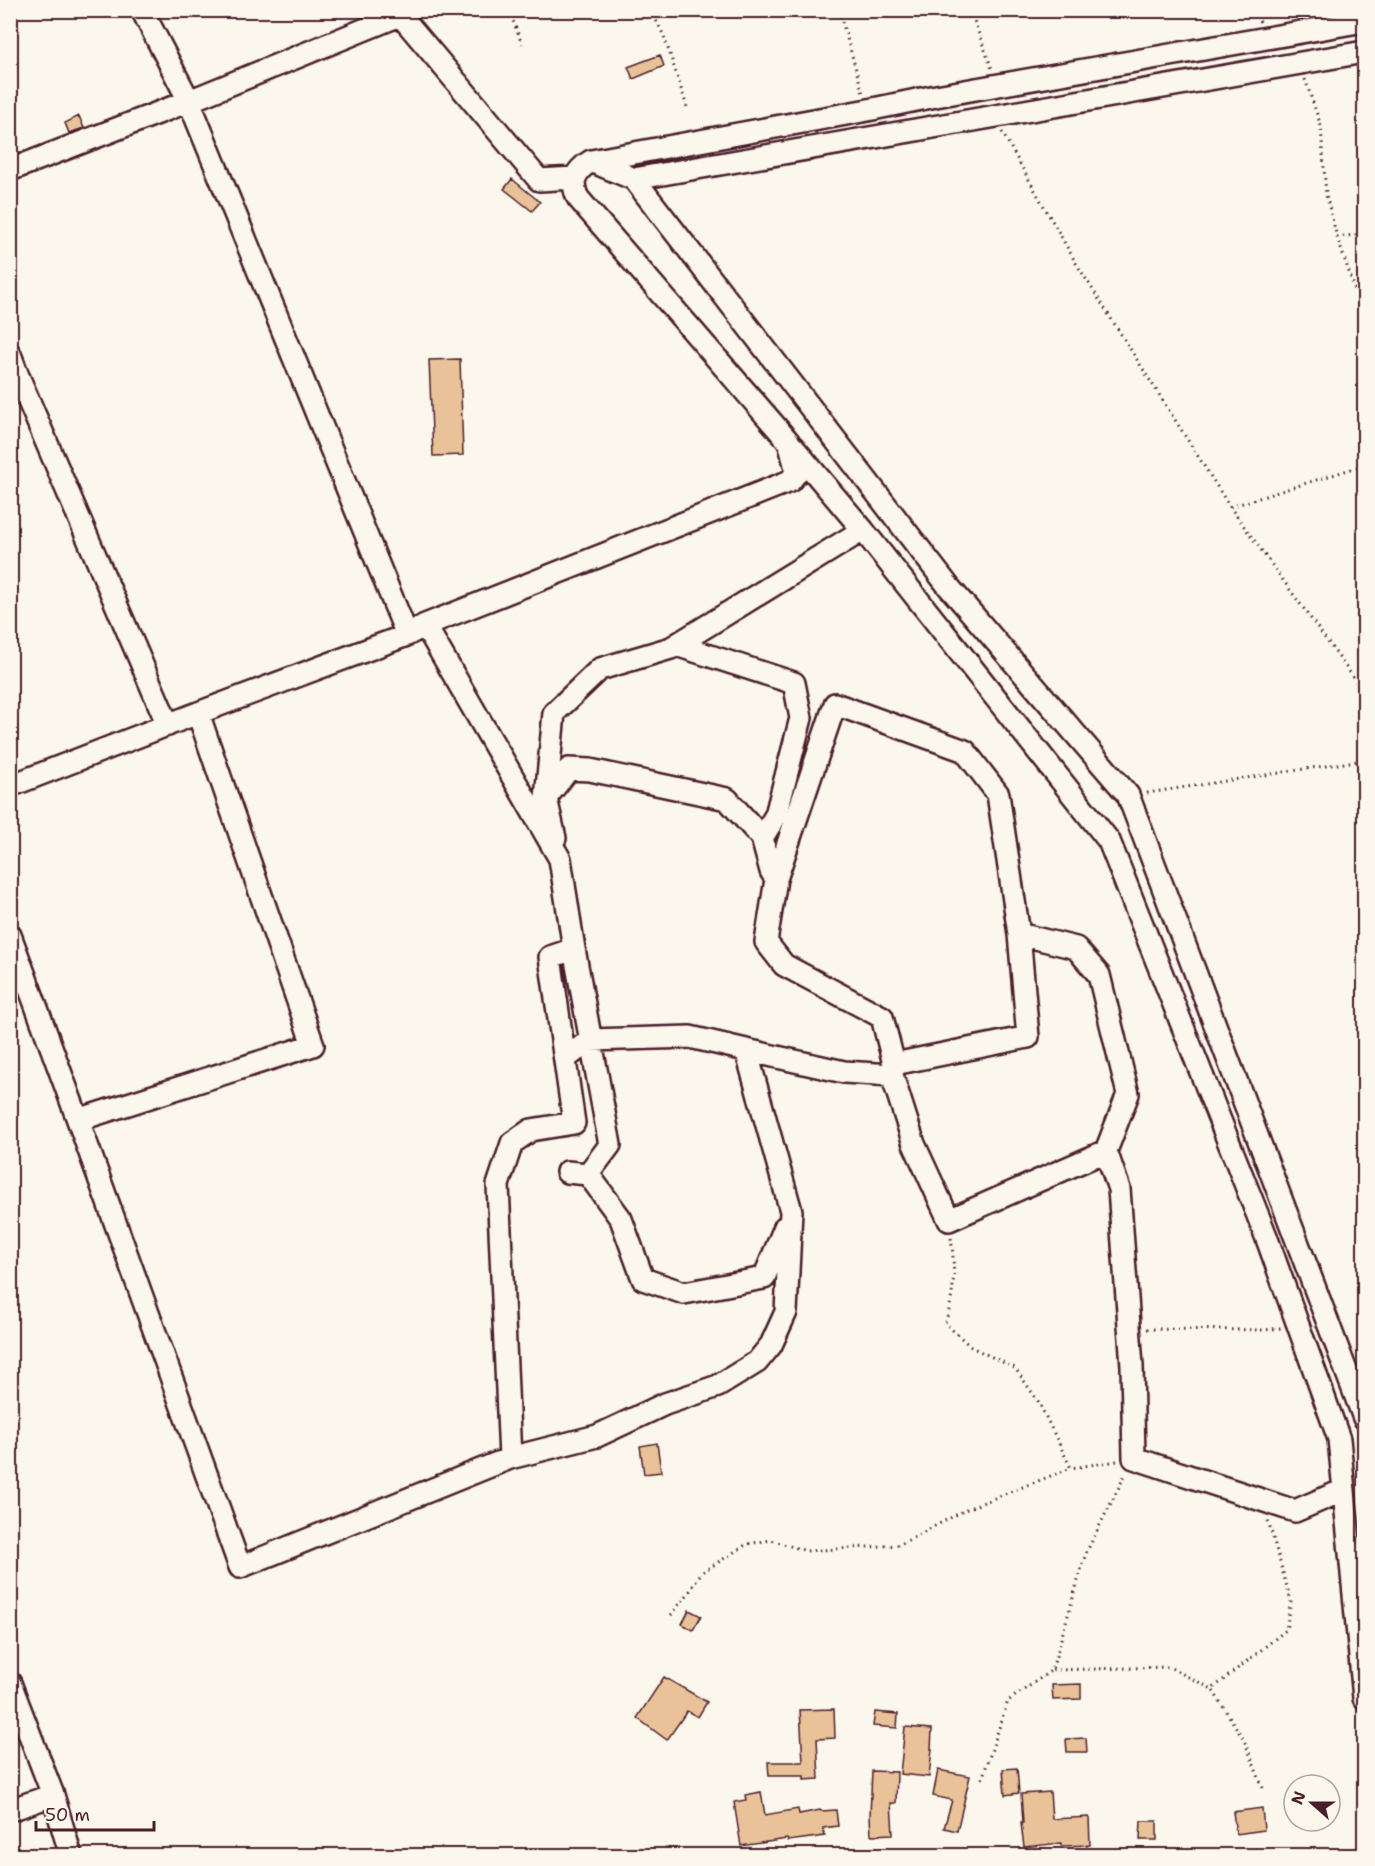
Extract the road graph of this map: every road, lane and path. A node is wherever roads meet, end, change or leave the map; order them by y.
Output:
1 (142, 10) edge
2 (509, 10) edge
3 (651, 10) edge
4 (839, 10) edge
5 (970, 10) edge
6 (398, 13) edge
7 (1365, 21) edge
8 (522, 44) dead end
9 (1365, 52) edge
10 (1300, 63) junction
11 (998, 85) junction
12 (189, 101) junction
13 (687, 107) dead end
14 (868, 110) junction
15 (993, 116) junction
16 (591, 161) junction
17 (10, 170) edge
18 (574, 178) junction
19 (634, 179) junction
20 (1365, 234) edge
21 (1337, 237) junction
22 (1365, 316) edge
23 (10, 354) edge
24 (14, 378) edge
25 (789, 442) junction
26 (1365, 465) edge
27 (1230, 507) junction
28 (863, 530) junction
29 (416, 630) junction
30 (676, 645) junction
31 (1365, 692) edge
32 (198, 713) junction
33 (168, 725) junction
34 (1365, 760) edge
35 (10, 786) edge
36 (1128, 795) junction
37 (546, 798) junction
38 (762, 838) junction
39 (560, 859) junction
40 (776, 879) junction
41 (1019, 934) junction
42 (10, 935) edge
43 (574, 949) junction
44 (590, 1040) junction
45 (746, 1050) junction
46 (565, 1059) junction
47 (893, 1069) junction
48 (78, 1120) junction
49 (1106, 1151) junction
50 (791, 1211) junction
51 (949, 1220) junction
52 (1298, 1326) junction
53 (1130, 1329) junction
54 (1365, 1418) edge
55 (510, 1458) junction
56 (1134, 1458) junction
57 (1071, 1468) junction
58 (1344, 1490) junction
59 (1263, 1501) junction
60 (670, 1616) dead end
61 (1052, 1670) junction
62 (10, 1683) edge
63 (1212, 1689) junction
64 (1365, 1698) edge
65 (982, 1779) dead end
66 (1263, 1788) dead end
67 (53, 1795) junction
68 (10, 1810) edge
69 (71, 1856) edge

1 - 12 street
2 - 8 path
3 - 13 path
4 - 14 path
5 - 11 path
6 - 12 street
6 - 18 street
7 - 11 street
9 - 10 street
10 - 15 street
10 - 21 path
11 - 14 street
12 - 17 street
12 - 29 street
14 - 16 street
15 - 19 street
15 - 27 path
16 - 18 street
16 - 19 street
18 - 25 street
19 - 36 street
20 - 21 path
21 - 22 path
23 - 24 street
24 - 33 street
25 - 28 street
25 - 29 street
26 - 27 path
27 - 31 path
28 - 30 street
28 - 52 street
29 - 32 street
29 - 39 street
30 - 37 street
30 - 38 street
32 - 33 street
32 - 48 street
33 - 35 street
34 - 36 path
36 - 54 street
37 - 38 street
37 - 39 street
38 - 40 street
39 - 43 street
40 - 41 street
40 - 47 street
41 - 47 street
41 - 49 street
42 - 48 street
43 - 44 street
43 - 46 street
44 - 45 street
44 - 46 street
44 - 50 street
45 - 47 street
45 - 50 street
46 - 55 street
47 - 51 street
48 - 55 street
49 - 51 street
49 - 53 street
50 - 55 street
51 - 57 path
52 - 53 path
52 - 58 street
53 - 56 street
56 - 57 path
56 - 59 street
56 - 61 path
57 - 60 path
58 - 59 street
58 - 64 street
59 - 63 path
61 - 63 path
61 - 65 path
62 - 67 street
63 - 66 path
67 - 68 street
67 - 69 street

